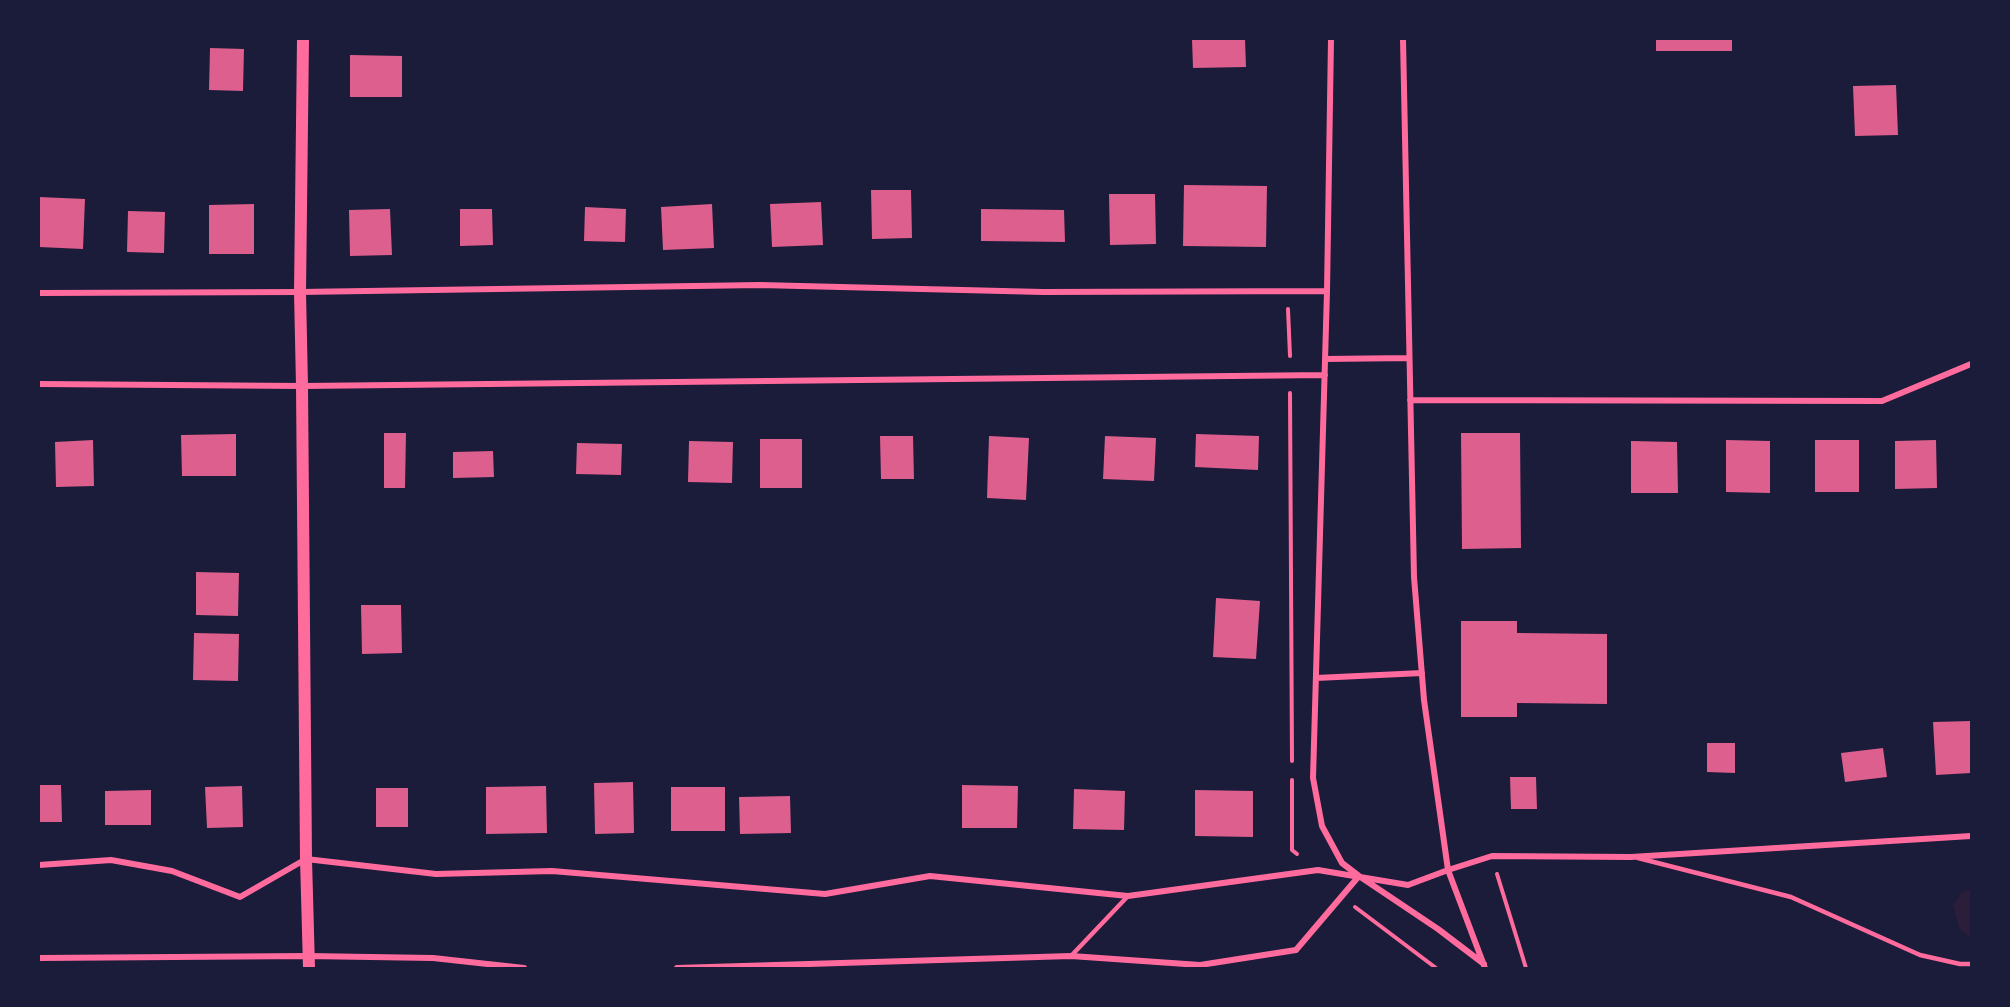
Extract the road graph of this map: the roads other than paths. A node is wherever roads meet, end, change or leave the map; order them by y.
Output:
1 (303, 39) edge
2 (1331, 39) edge
3 (1403, 39) edge
4 (1328, 291) junction
5 (300, 292) junction
6 (39, 293) edge
7 (1408, 358) junction
8 (1326, 359) junction
9 (1971, 364) edge
10 (1325, 375) junction
11 (39, 384) edge
12 (302, 386) junction
13 (1410, 400) junction
14 (1422, 673) junction
15 (1316, 678) junction
16 (1971, 836) edge
17 (1631, 856) junction
18 (306, 859) junction
19 (39, 865) edge
20 (1448, 870) junction
21 (1359, 876) junction
22 (1128, 896) junction
23 (1071, 956) junction
24 (39, 957) edge
25 (308, 962) edge
26 (1971, 964) edge
27 (1484, 966) edge
28 (524, 968) edge
29 (678, 968) edge

1 - 5 main road
2 - 4 street
3 - 7 street
4 - 5 street
4 - 8 street
5 - 6 street
5 - 12 main road
7 - 8 street
7 - 13 street
8 - 10 street
9 - 13 street
10 - 12 street
10 - 15 street
11 - 12 street
12 - 18 main road
13 - 14 street
14 - 15 street
14 - 20 street
15 - 21 street
16 - 17 street
17 - 20 street
17 - 26 lane
18 - 19 street
18 - 22 street
18 - 25 main road
20 - 21 street
20 - 27 street
21 - 22 street
21 - 23 street
21 - 27 street
22 - 23 lane
23 - 29 street
24 - 25 street
25 - 28 street

